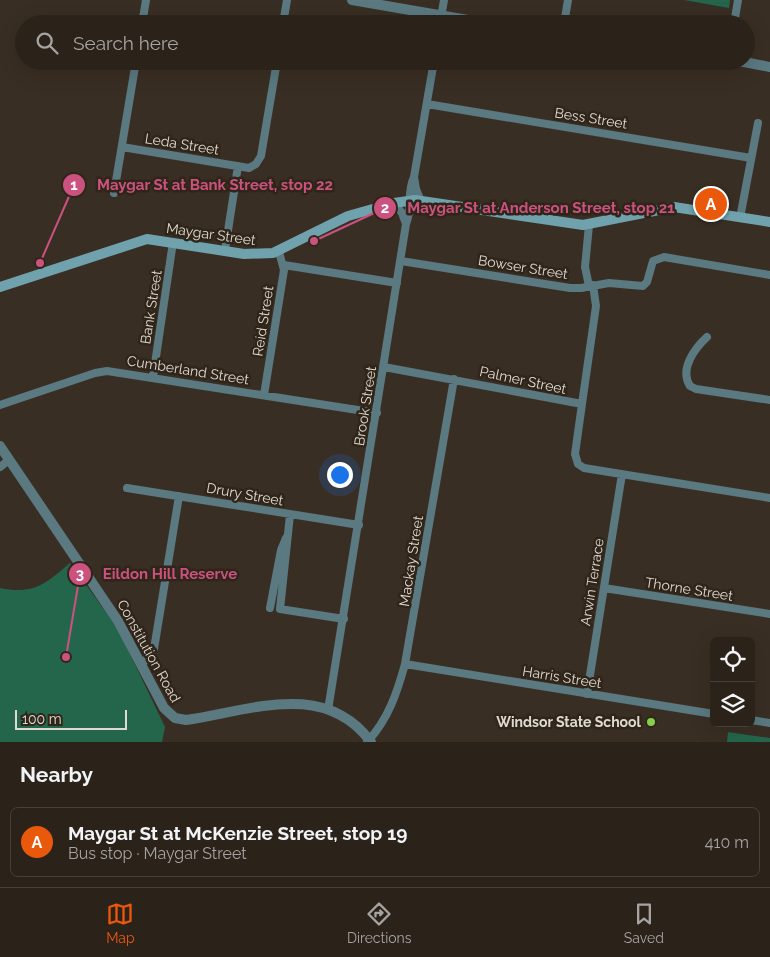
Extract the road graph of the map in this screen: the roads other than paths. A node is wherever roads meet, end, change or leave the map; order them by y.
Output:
1 (146, 0) edge
2 (287, 0) edge
3 (352, 0) edge
4 (444, 0) edge
5 (568, 0) edge
6 (738, 0) edge
7 (144, 15) edge
8 (284, 15) edge
9 (419, 15) edge
10 (442, 15) edge
11 (566, 15) edge
12 (736, 15) edge
13 (755, 64) edge
14 (770, 67) edge
15 (135, 70) edge
16 (276, 70) edge
17 (433, 70) edge
18 (427, 104) junction
19 (758, 123) dead end
20 (122, 147) junction
21 (751, 158) junction
22 (238, 166) junction
23 (414, 177) junction
24 (114, 193) dead end
25 (409, 201) junction
26 (421, 201) junction
27 (394, 203) junction
28 (740, 218) junction
29 (770, 222) edge
30 (406, 224) junction
31 (589, 225) junction
32 (173, 242) junction
33 (225, 250) junction
34 (279, 252) junction
35 (401, 260) junction
36 (284, 265) junction
37 (770, 275) edge
38 (397, 284) junction
39 (591, 286) junction
40 (0, 287) edge
41 (707, 337) dead end
42 (384, 367) junction
43 (153, 377) junction
44 (454, 379) junction
45 (264, 395) junction
46 (770, 400) edge
47 (582, 404) junction
48 (0, 405) edge
49 (377, 413) junction
50 (0, 446) edge
51 (10, 460) junction
52 (0, 467) edge
53 (622, 474) junction
54 (127, 488) dead end
55 (179, 496) junction
56 (770, 498) edge
57 (290, 515) junction
58 (358, 525) junction
59 (604, 588) junction
60 (770, 614) edge
61 (344, 619) junction
62 (142, 664) junction
63 (405, 664) junction
64 (587, 694) junction
65 (328, 710) junction
66 (710, 713) edge
67 (755, 721) edge
68 (770, 723) edge
69 (369, 741) edge

1 - 7 street
2 - 8 street
3 - 9 street
4 - 10 street
5 - 11 street
6 - 12 street
13 - 14 street
15 - 20 street
16 - 22 street
17 - 18 street, Brook Street
18 - 21 street, Bess Street
18 - 23 street, Brook Street
19 - 21 street
20 - 22 street, Leda Street
20 - 24 street
21 - 28 street
22 - 33 street
23 - 25 street, Brook Street
23 - 26 street, Brook Street
25 - 26 main road, Maygar Street
25 - 27 main road, Maygar Street
25 - 30 street, Brook Street
26 - 31 main road, Maygar Street
27 - 30 street
27 - 34 main road, Maygar Street
28 - 29 main road, Maygar Street
28 - 31 main road, Maygar Street
30 - 35 street, Brook Street
31 - 39 street
32 - 33 main road, Maygar Street
32 - 40 main road, Maygar Street
32 - 43 street, Bank Street
33 - 34 main road, Maygar Street
34 - 36 street, Reid Street
35 - 38 street, Brook Street
35 - 39 street, Bowser Street
36 - 38 street
36 - 45 street, Reid Street
37 - 39 street, Bowser Street
38 - 42 street, Brook Street
39 - 47 street
41 - 46 street
42 - 44 street, Palmer Street
42 - 49 street, Brook Street
43 - 45 street, Cumberland Street
43 - 48 street, Cumberland Street
44 - 47 street, Palmer Street
44 - 63 street, Mackay Street
45 - 49 street, Cumberland Street
47 - 53 street, Palmer Street
49 - 58 street, Brook Street
50 - 51 street, Constitution Road
51 - 52 street
51 - 62 street, Constitution Road
53 - 56 street, Palmer Street
53 - 59 street, Arwin Terrace
54 - 55 street, Drury Street
55 - 57 street, Drury Street
55 - 62 street
57 - 58 street, Drury Street
57 - 61 street
58 - 61 street, Brook Street
59 - 60 street, Thorne Street
59 - 64 street, Arwin Terrace
61 - 65 street, Brook Street
62 - 65 street, Constitution Road
63 - 64 street, Harris Street
63 - 69 street, Mackay Street
64 - 66 street, Harris Street
65 - 69 street, Constitution Road
67 - 68 street

